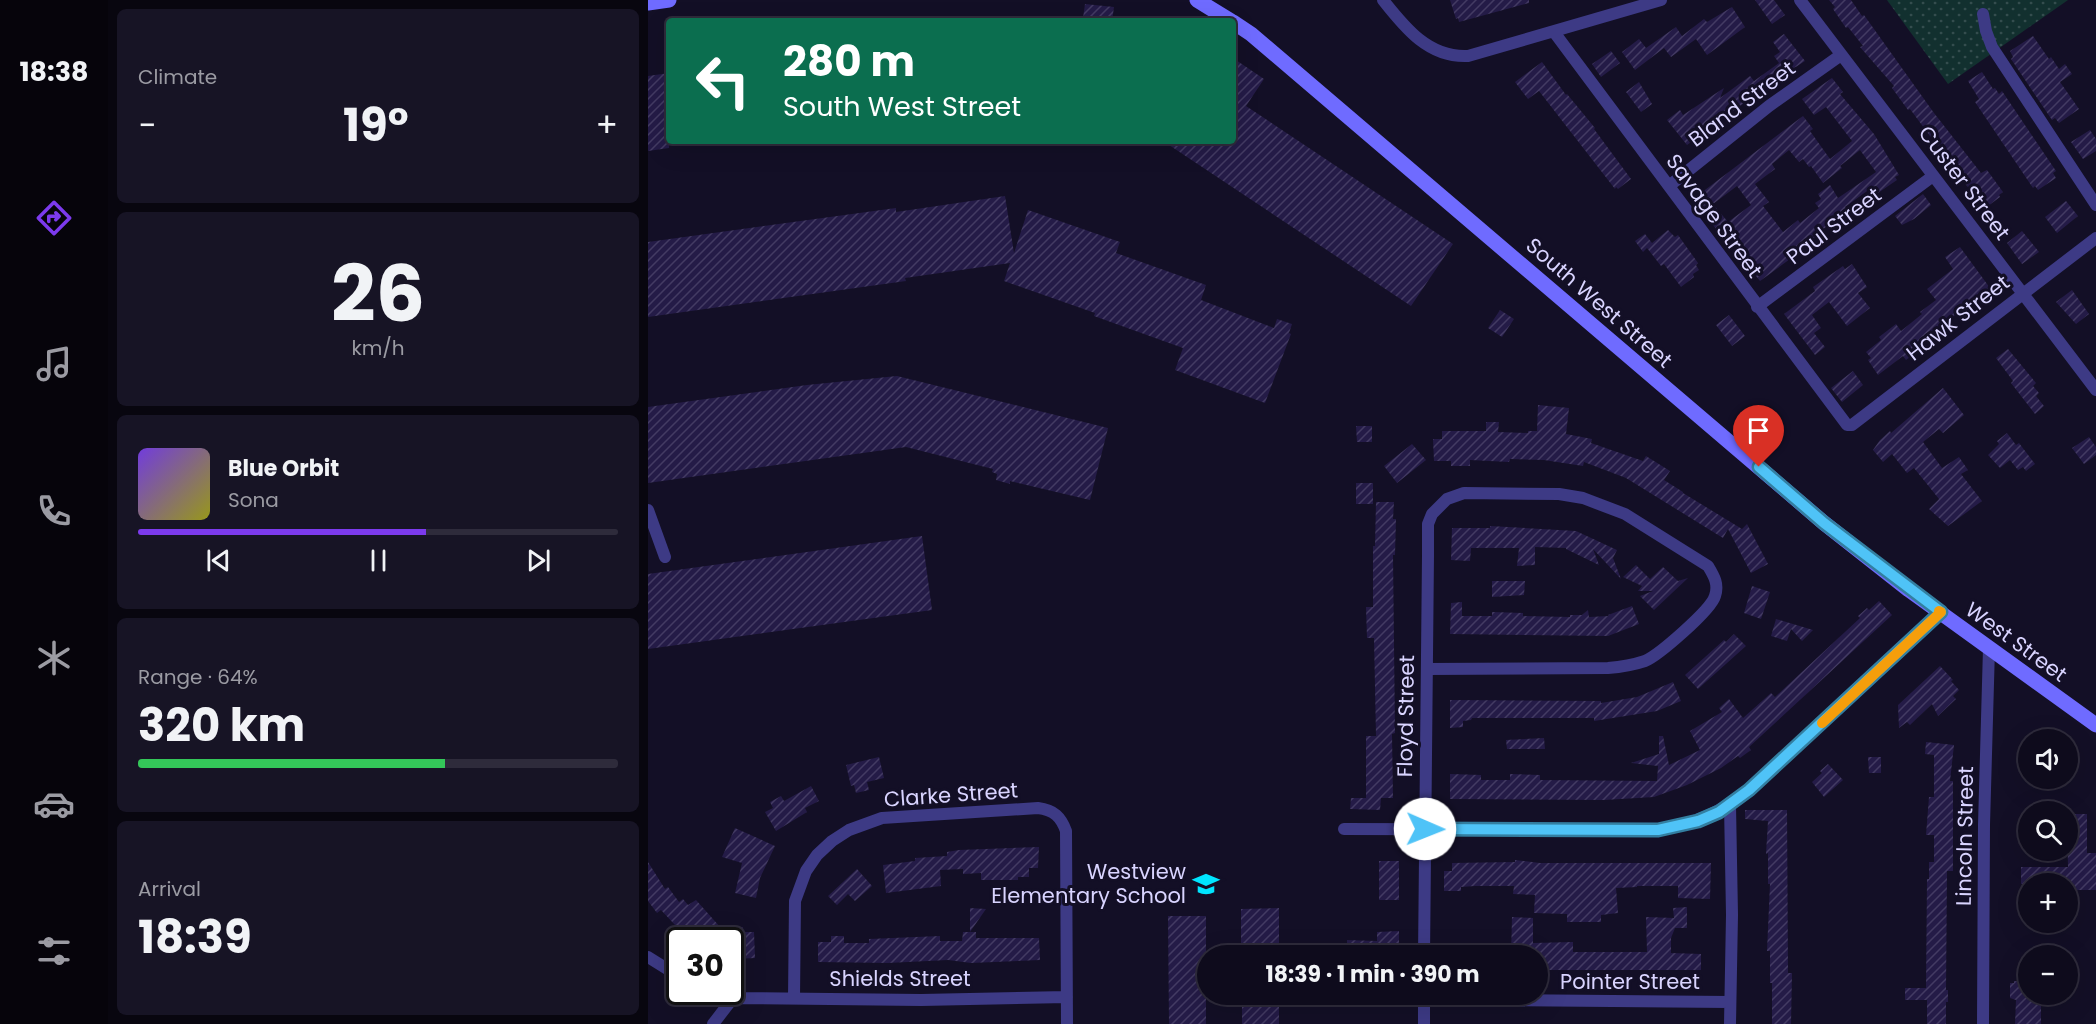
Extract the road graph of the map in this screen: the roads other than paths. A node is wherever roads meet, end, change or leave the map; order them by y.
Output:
1 (669, 0) edge
2 (1197, 0) edge
3 (1383, 0) edge
4 (1661, 0) edge
5 (1800, 0) edge
6 (648, 3) edge
7 (1983, 14) dead end
8 (1226, 18) edge
9 (1236, 25) edge
10 (1554, 32) junction
11 (1841, 55) junction
12 (1933, 176) junction
13 (1668, 186) junction
14 (2096, 205) edge
15 (2096, 238) edge
16 (2022, 293) junction
17 (1757, 307) junction
18 (2096, 390) edge
19 (1843, 423) joint
20 (648, 510) edge
21 (665, 557) dead end
22 (1941, 612) junction
23 (1989, 648) junction
24 (1427, 669) junction
25 (2096, 725) edge
26 (1730, 805) junction
27 (1344, 829) dead end
28 (1425, 829) junction
29 (1424, 945) edge
30 (648, 957) edge
31 (666, 968) edge
32 (1067, 997) junction
33 (744, 998) edge
34 (794, 998) junction
35 (1548, 999) edge
36 (1731, 1002) junction
37 (728, 1005) edge
38 (1424, 1005) edge
39 (713, 1024) edge
40 (1067, 1024) edge
41 (1424, 1024) edge
42 (1730, 1024) edge
43 (1983, 1024) edge

1 - 6 street
2 - 8 street, South West Street
3 - 10 street
4 - 10 street
5 - 11 street, Custer Street
7 - 14 street
9 - 22 street, South West Street
10 - 13 street, Savage Street
11 - 12 street, Custer Street
11 - 13 street, Bland Street
12 - 16 street, Custer Street
12 - 17 street, Paul Street
13 - 17 street, Savage Street
15 - 16 street, Hawk Street
16 - 18 street, Custer Street
16 - 19 street, Hawk Street
17 - 19 street, Savage Street
20 - 21 street
22 - 23 street, West Street
22 - 26 street
23 - 25 street, West Street
23 - 43 street, Lincoln Street
24 - 24 street, Floyd Street
24 - 28 street, Floyd Street
26 - 28 street
26 - 36 street
27 - 28 street
28 - 29 street, Floyd Street
30 - 31 street
32 - 34 street, Shields Street
32 - 34 street, Clarke Street
32 - 40 street
33 - 34 street, Shields Street
35 - 36 street, Pointer Street
36 - 42 street
37 - 39 street
38 - 41 street

